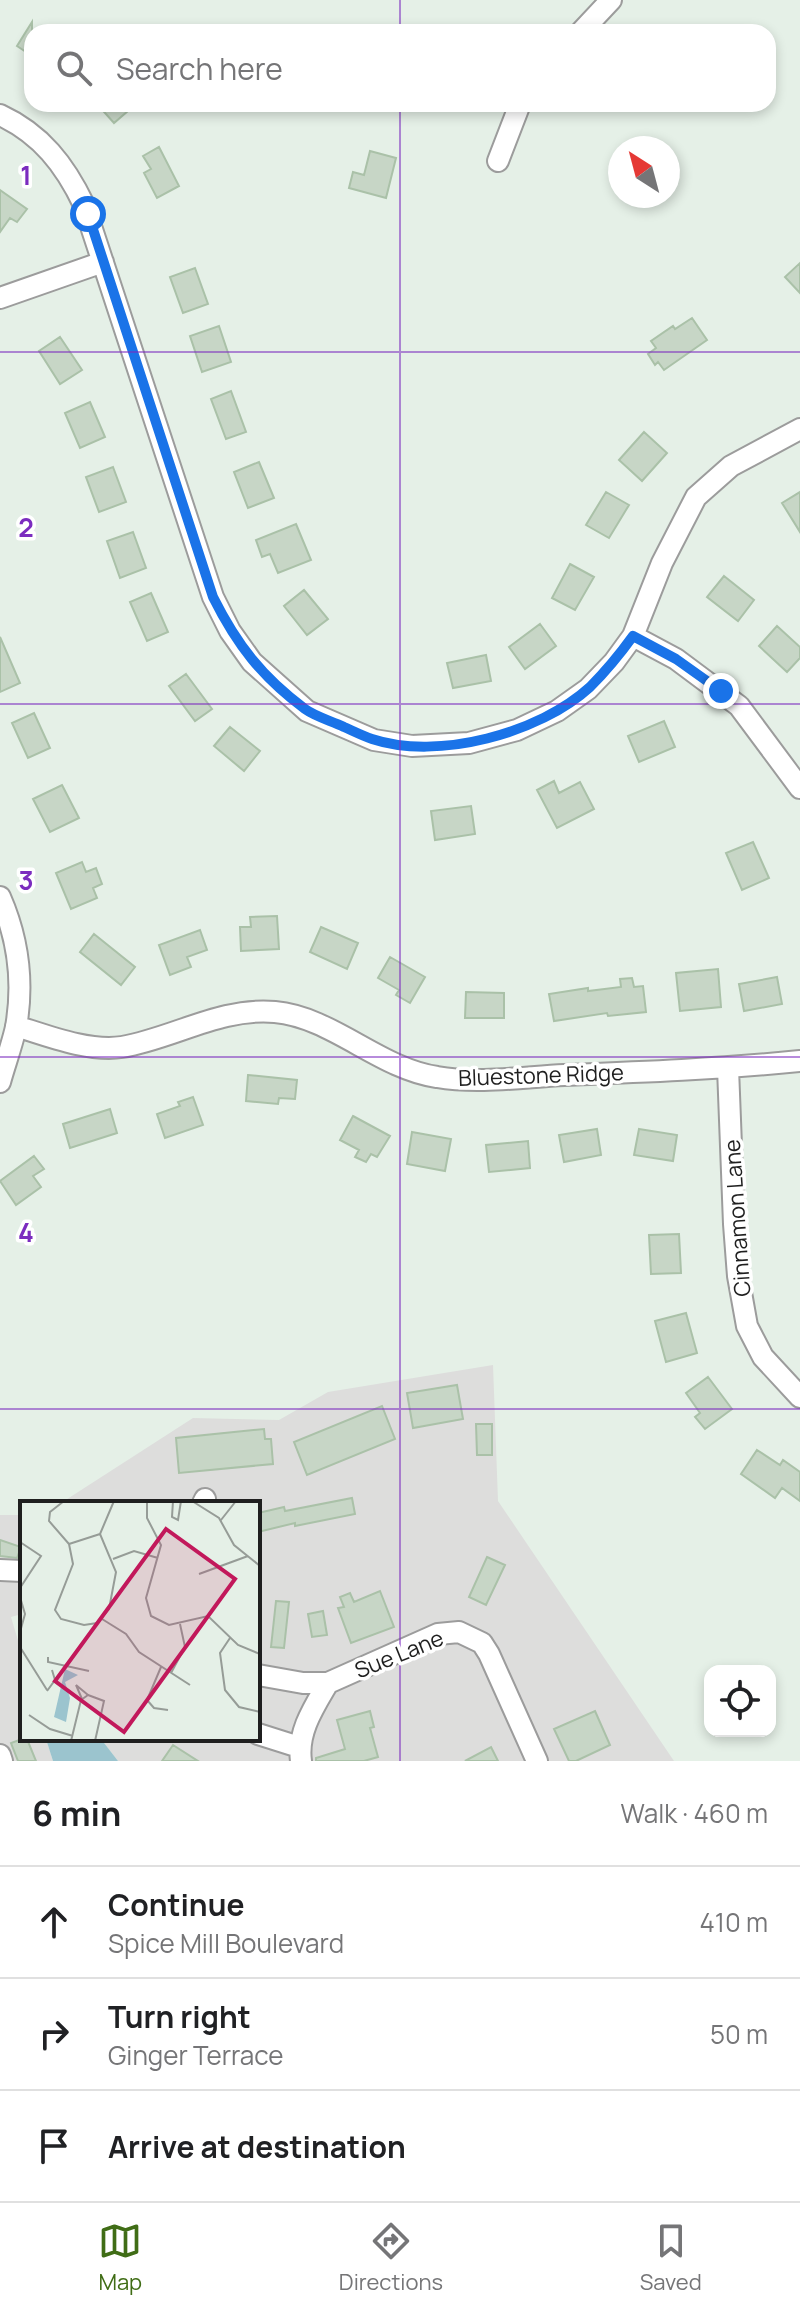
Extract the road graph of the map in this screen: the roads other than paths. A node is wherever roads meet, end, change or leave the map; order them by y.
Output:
1 (611, 0) edge
2 (588, 24) edge
3 (517, 112) edge
4 (0, 115) edge
5 (498, 161) dead end
6 (103, 262) junction
7 (0, 298) edge
8 (800, 429) edge
9 (633, 636) junction
10 (800, 788) edge
11 (0, 897) edge
12 (16, 1026) junction
13 (800, 1061) edge
14 (728, 1068) junction
15 (0, 1082) edge
16 (800, 1397) edge
17 (0, 1570) edge
18 (20, 1571) edge
19 (260, 1675) edge
20 (328, 1683) junction
21 (260, 1735) edge
22 (300, 1754) edge
23 (0, 1755) edge
24 (2, 1761) edge
25 (537, 1761) edge

1 - 2 street
3 - 5 street
4 - 6 street
6 - 7 street
6 - 9 street
8 - 9 street
9 - 10 street
11 - 12 street
12 - 14 street, Bluestone Ridge
12 - 15 street
13 - 14 street, Bluestone Ridge
14 - 16 street, Cinnamon Lane
17 - 18 street
19 - 20 street
20 - 22 street
20 - 25 street, Sue Lane
21 - 22 street
23 - 24 street

